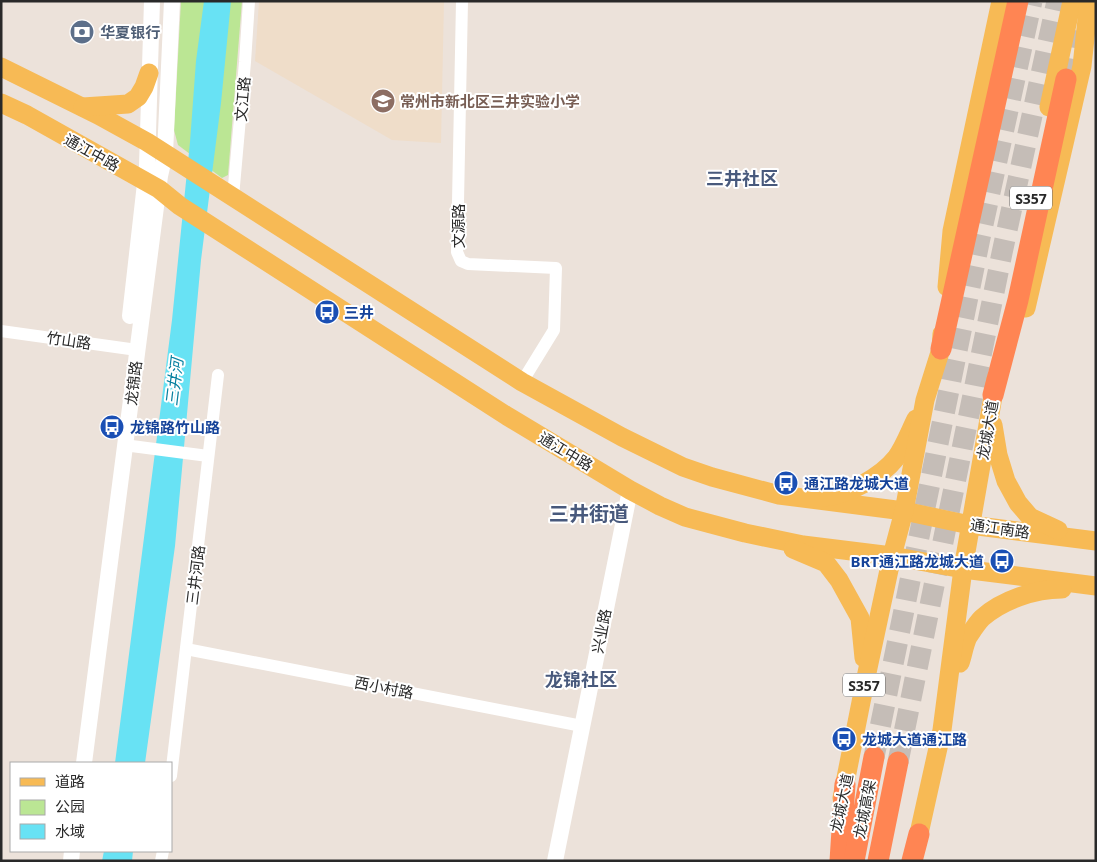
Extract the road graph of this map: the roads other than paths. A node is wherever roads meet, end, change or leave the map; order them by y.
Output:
1 (152, 1) edge
2 (172, 1) edge
3 (249, 1) edge
4 (462, 1) edge
5 (1001, 1) edge
6 (1018, 1) edge
7 (1027, 1) edge
8 (1072, 1) edge
9 (1089, 1) edge
10 (1, 67) edge
11 (149, 73) junction
12 (1066, 79) tunnel mouth
13 (1, 103) edge
14 (90, 111) junction
15 (147, 142) junction
16 (165, 154) junction
17 (152, 185) junction
18 (225, 192) junction
19 (1, 330) edge
20 (940, 349) junction
21 (132, 350) junction
22 (218, 375) dead end
23 (522, 382) junction
24 (926, 400) junction
25 (992, 404) junction
26 (124, 446) junction
27 (208, 456) junction
28 (630, 490) junction
29 (799, 498) junction
30 (904, 511) junction
31 (970, 525) junction
32 (745, 532) junction
33 (1096, 540) edge
34 (892, 556) junction
35 (964, 569) junction
36 (1096, 587) edge
37 (186, 649) junction
38 (865, 682) junction
39 (582, 726) junction
40 (942, 730) junction
41 (874, 757) tunnel mouth
42 (75, 762) edge
43 (84, 762) edge
44 (898, 762) tunnel mouth
45 (172, 768) edge
46 (845, 784) junction
47 (919, 834) joint
48 (555, 861) edge
49 (829, 861) edge
50 (840, 861) edge
51 (854, 861) edge
52 (878, 861) edge
53 (913, 861) edge

1 - 11 main road, 龙锦路
2 - 16 main road, 龙锦路
3 - 18 street, 文江路
4 - 23 street, 文源路
5 - 20 main road
6 - 20 highway
7 - 20 main road, S357
8 - 25 main road, 龙城大道 / S357
9 - 25 main road
10 - 14 main road
11 - 14 main road
11 - 15 main road, 龙锦路
12 - 25 highway
13 - 17 main road, 通江中路
14 - 15 main road
15 - 16 main road
15 - 17 main road, 龙锦路
16 - 17 main road, 龙锦路
16 - 18 main road
17 - 21 main road, 龙锦路
17 - 28 main road, 通江中路
18 - 23 main road
19 - 21 street, 竹山路
20 - 24 main road, S357
21 - 26 main road, 龙锦路
21 - 42 main road, 龙锦路
22 - 27 street, 三井河路
23 - 29 main road
24 - 29 main road
24 - 30 main road, S357
25 - 31 main road, 龙城大道 / S357
25 - 33 main road
26 - 27 street
26 - 43 main road, 龙锦路
27 - 37 street, 三井河路
28 - 32 main road, 通江中路
28 - 39 main road, 兴业路
29 - 30 main road
30 - 31 main road, 通江南路
30 - 34 main road, 龙城大道 / S357
31 - 33 main road, 通江南路
31 - 35 main road, 龙城大道 / S357
32 - 34 main road, 通江中路
32 - 38 main road
34 - 35 main road, 通江中路
34 - 38 main road, 龙城大道 / S357
35 - 36 main road
35 - 40 main road, 龙城大道 / S357
36 - 40 main road
37 - 39 street, 西小村路
37 - 45 street, 三井河路
38 - 46 main road, 龙城大道 / S357
39 - 48 main road, 兴业路
40 - 47 main road, 龙城大道 / S357
41 - 51 highway, 龙城高架
44 - 52 highway, 龙城高架
46 - 49 main road, 龙城大道 / S357
46 - 50 highway
47 - 53 highway

